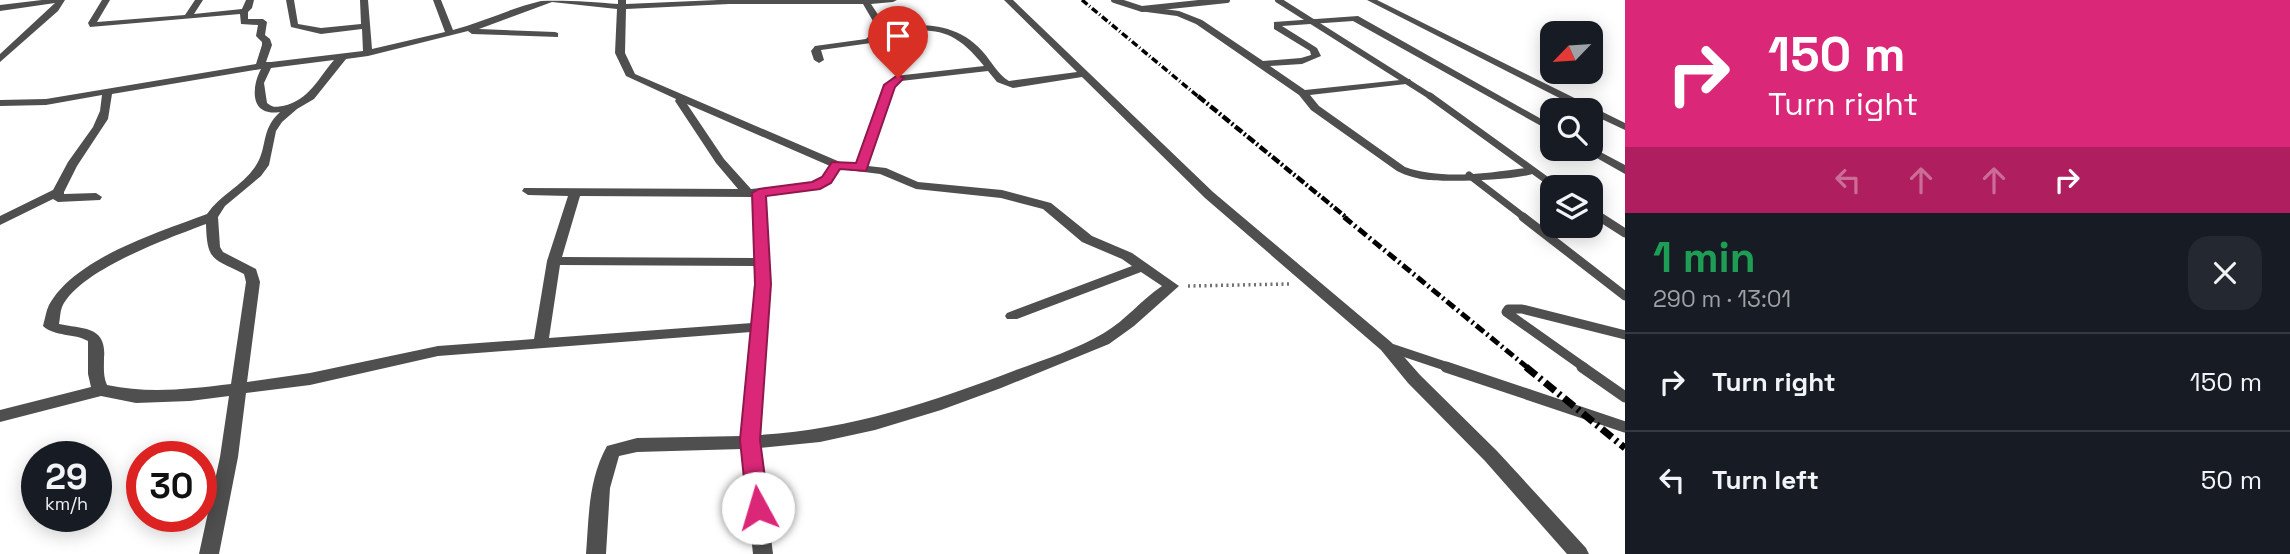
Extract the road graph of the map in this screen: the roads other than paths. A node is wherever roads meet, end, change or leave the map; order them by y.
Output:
1 (61, 0) edge
2 (106, 0) edge
3 (198, 0) edge
4 (250, 0) edge
5 (290, 0) edge
6 (364, 0) edge
7 (437, 0) edge
8 (552, 0) edge
9 (893, 0) edge
10 (1008, 0) edge
11 (1114, 0) edge
12 (1227, 0) edge
13 (1278, 0) edge
14 (1370, 0) edge
15 (697, 2) edge
16 (866, 2) edge
17 (622, 4) edge
18 (0, 8) edge
19 (1142, 9) junction
20 (244, 11) junction
21 (1401, 16) junction
22 (188, 17) junction
23 (1355, 18) junction
24 (1309, 20) junction
25 (366, 26) junction
26 (882, 28) junction
27 (464, 29) junction
28 (450, 33) junction
29 (555, 35) dead end
30 (368, 53) junction
31 (342, 57) junction
32 (0, 59) edge
33 (819, 60) dead end
34 (1263, 64) junction
35 (264, 65) junction
36 (991, 68) junction
37 (1086, 74) junction
38 (1406, 81) junction
39 (107, 91) junction
40 (1303, 93) junction
41 (677, 98) junction
42 (0, 103) edge
43 (292, 108) junction
44 (1540, 122) edge
45 (1625, 127) edge
46 (1603, 158) edge
47 (837, 165) junction
48 (861, 168) junction
49 (1625, 170) edge
50 (1532, 171) junction
51 (1468, 175) junction
52 (1540, 176) edge
53 (58, 191) junction
54 (528, 191) dead end
55 (575, 192) junction
56 (753, 193) junction
57 (96, 197) dead end
58 (212, 216) junction
59 (1603, 219) edge
60 (0, 221) edge
61 (1625, 233) edge
62 (554, 261) junction
63 (762, 261) junction
64 (1144, 266) junction
65 (1625, 296) edge
66 (1012, 316) dead end
67 (758, 327) junction
68 (1625, 335) edge
69 (541, 342) junction
70 (1386, 346) junction
71 (237, 389) junction
72 (101, 390) junction
73 (1625, 397) edge
74 (0, 416) edge
75 (1625, 427) edge
76 (750, 440) junction
77 (209, 554) edge
78 (596, 554) edge
79 (763, 554) edge
80 (1579, 554) edge

1 - 18 street
1 - 32 street
2 - 22 street
3 - 22 street
4 - 20 street
5 - 25 street
6 - 25 street
7 - 28 street
8 - 17 street
8 - 27 street
9 - 16 street
10 - 37 street
11 - 19 lane
12 - 19 lane
13 - 24 lane
14 - 21 street
15 - 16 street
15 - 17 street
16 - 26 street
17 - 41 street
19 - 34 street
20 - 22 street
20 - 35 street
21 - 23 street
21 - 45 street
23 - 24 street
23 - 44 street
24 - 34 street
24 - 38 lane
25 - 30 street
26 - 33 street
26 - 36 street
27 - 28 street
27 - 29 street
28 - 30 street
30 - 31 street
31 - 35 street
31 - 43 street
34 - 40 street
35 - 39 street
35 - 43 street
36 - 37 street
36 - 48 street
37 - 70 street
38 - 40 street
38 - 50 lane
39 - 42 street
39 - 53 street
40 - 51 street
41 - 47 street
41 - 56 street
43 - 58 street
46 - 49 street
47 - 48 street
47 - 56 street
48 - 64 street
50 - 51 street
50 - 52 lane
51 - 65 lane
53 - 57 street
53 - 60 street
54 - 55 street
55 - 56 street
55 - 62 street
56 - 63 street
58 - 71 street
58 - 72 street
59 - 61 lane
62 - 63 street
62 - 69 street
63 - 67 street
64 - 66 street
64 - 76 street
67 - 69 street
67 - 76 street
68 - 73 lane
69 - 71 street
70 - 75 lane
70 - 80 street
71 - 72 street
71 - 77 street
72 - 74 street
76 - 78 street
76 - 79 street

